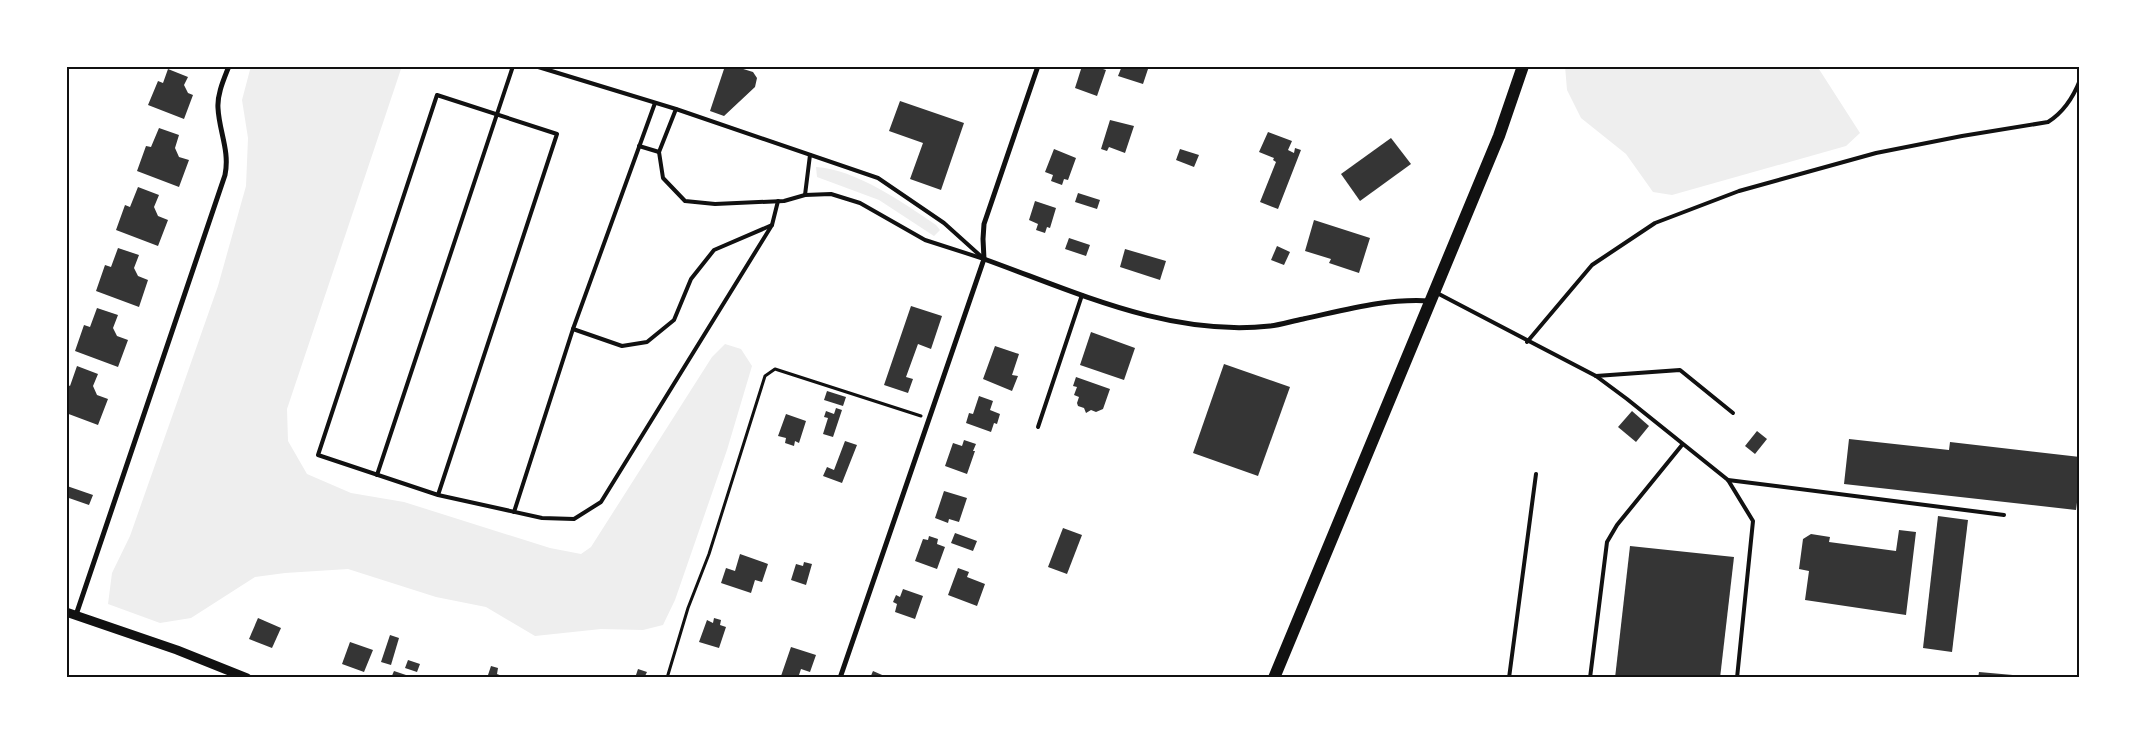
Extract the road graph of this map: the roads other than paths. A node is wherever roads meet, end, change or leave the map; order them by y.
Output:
1 (229, 66) edge
2 (513, 66) edge
3 (534, 66) edge
4 (1038, 66) edge
5 (1523, 66) edge
6 (2080, 80) edge
7 (655, 103) junction
8 (676, 109) junction
9 (497, 114) junction
10 (639, 146) junction
11 (659, 152) junction
12 (810, 155) junction
13 (805, 194) junction
14 (778, 201) junction
15 (772, 226) junction
16 (984, 259) junction
17 (1082, 295) junction
18 (1433, 297) junction
19 (573, 329) junction
20 (1528, 342) junction
21 (1596, 376) junction
22 (1733, 413) dead end
23 (1038, 427) dead end
24 (1682, 445) junction
25 (1536, 474) dead end
26 (377, 475) junction
27 (1728, 480) junction
28 (438, 495) junction
29 (514, 512) junction
30 (2004, 515) dead end
31 (66, 612) edge
32 (76, 615) junction
33 (247, 678) edge
34 (840, 678) edge
35 (1274, 678) edge
36 (1509, 678) edge
37 (1590, 678) edge
38 (1737, 678) edge

1 - 32 street
2 - 9 lane
3 - 7 lane
4 - 16 street
5 - 18 main road
6 - 20 lane
7 - 8 lane
7 - 10 lane
8 - 11 lane
8 - 12 lane
9 - 26 lane
9 - 26 lane
9 - 28 lane
10 - 11 lane
10 - 19 lane
11 - 14 lane
12 - 13 lane
12 - 16 lane
13 - 14 lane
13 - 16 lane
14 - 15 lane
15 - 19 lane
15 - 29 lane
16 - 17 street
16 - 34 street
17 - 18 street
17 - 23 lane
18 - 20 lane
18 - 35 main road
19 - 29 lane
20 - 21 lane
21 - 22 lane
21 - 24 lane
24 - 27 lane
24 - 37 lane
25 - 36 lane
26 - 28 lane
27 - 30 lane
27 - 38 lane
28 - 29 lane
31 - 32 street
32 - 33 street

